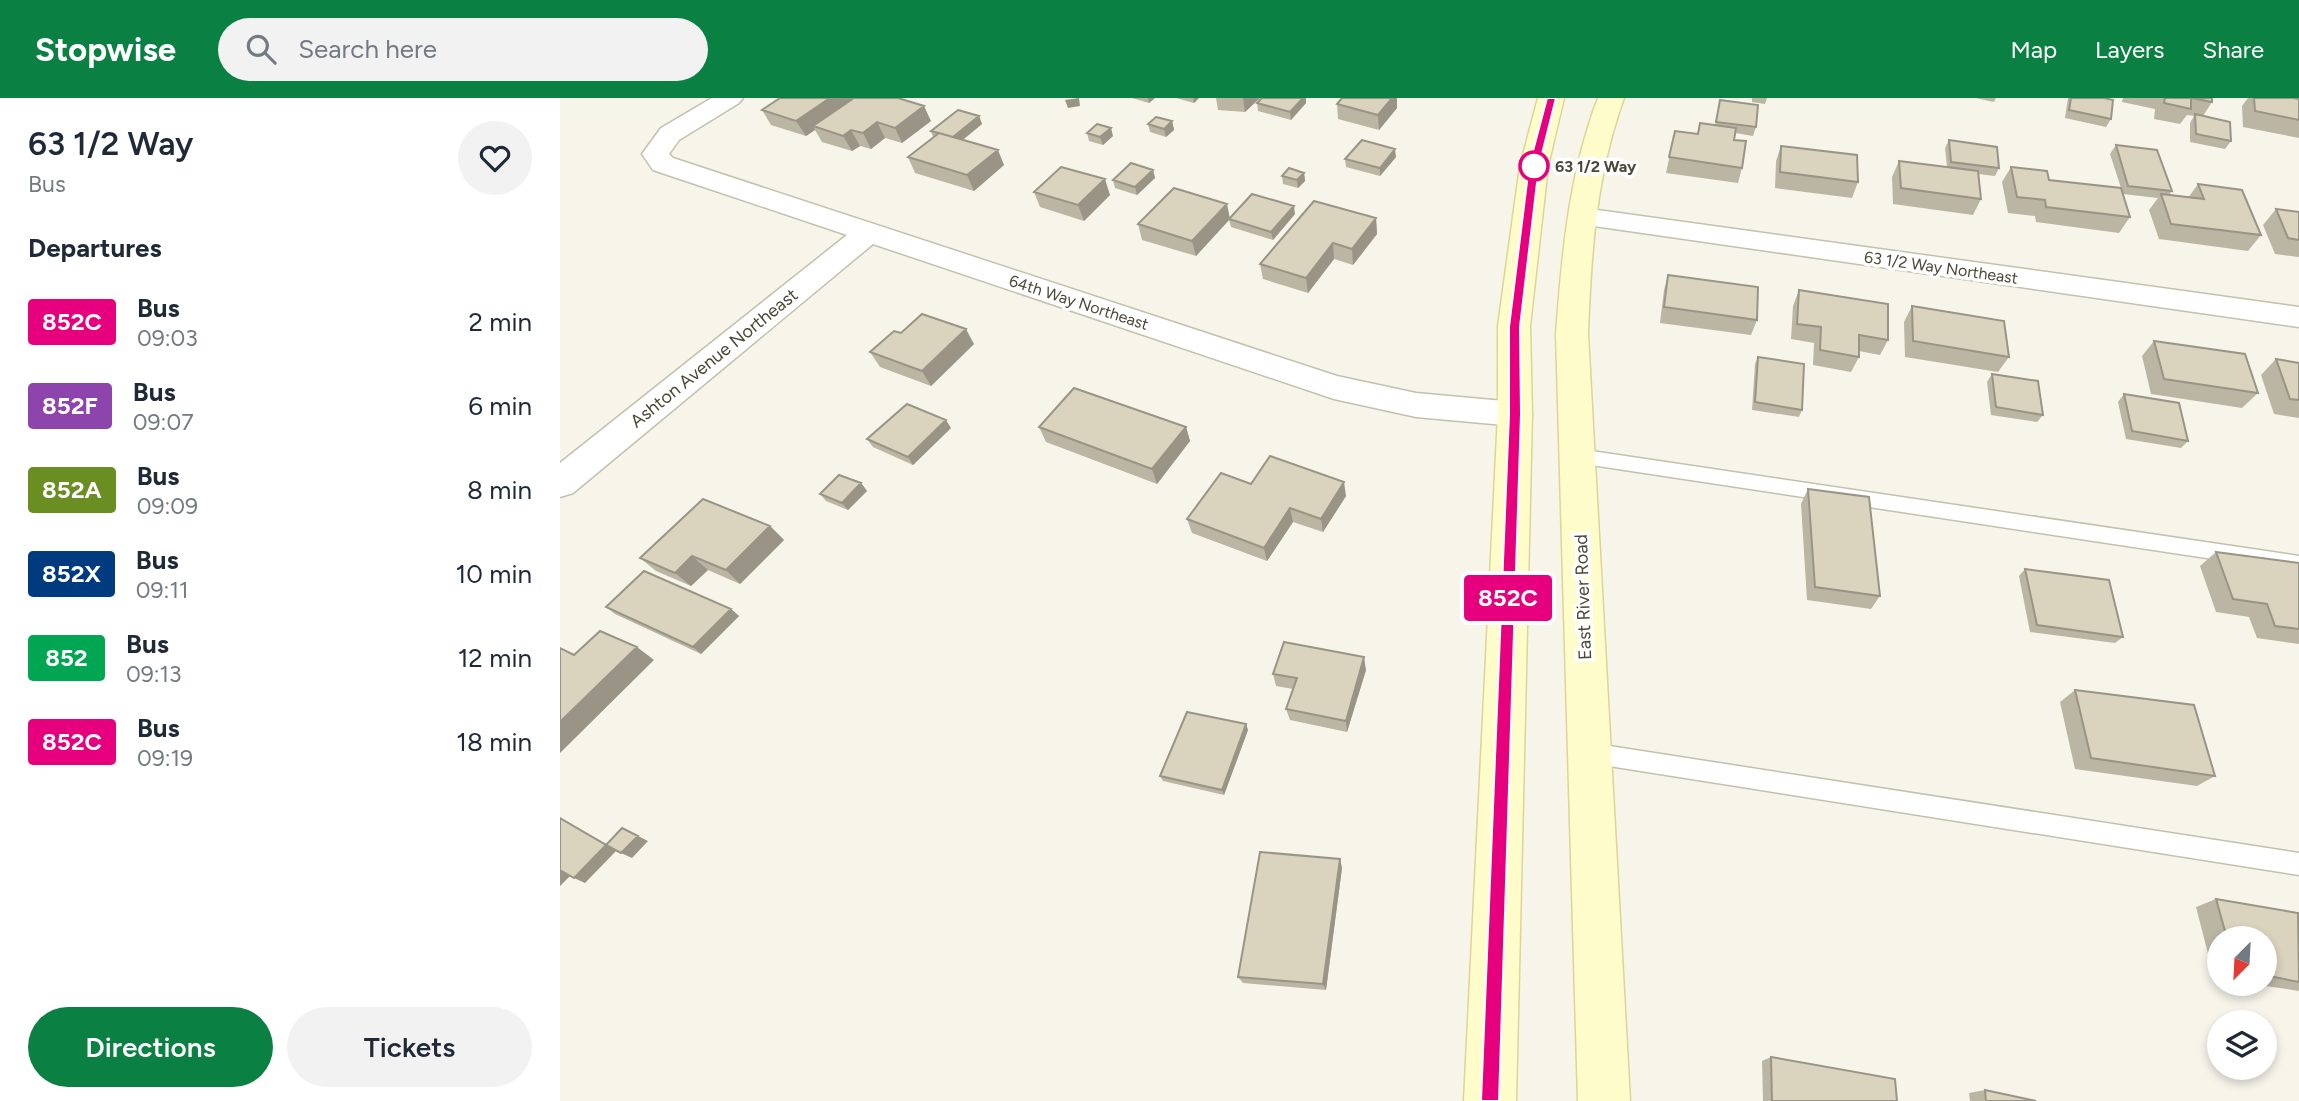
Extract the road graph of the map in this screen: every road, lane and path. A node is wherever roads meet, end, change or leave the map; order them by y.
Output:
1 (730, 98) edge
2 (1551, 98) edge
3 (1611, 98) edge
4 (1583, 217) junction
5 (869, 232) junction
6 (2299, 317) edge
7 (1515, 414) junction
8 (1577, 456) junction
9 (560, 483) edge
10 (2299, 564) edge
11 (1590, 753) junction
12 (2299, 864) edge
13 (1490, 1101) edge
14 (1604, 1101) edge

1 - 5 street, 64th Way Northeast
2 - 7 main road
3 - 4 main road, East River Road
4 - 6 street, 63 1/2 Way Northeast
4 - 8 main road, East River Road
5 - 7 street, 64th Way Northeast
5 - 9 street, Ashton Avenue Northeast
7 - 13 main road
8 - 10 lane
8 - 11 main road, East River Road
11 - 12 lane
11 - 14 main road, East River Road

